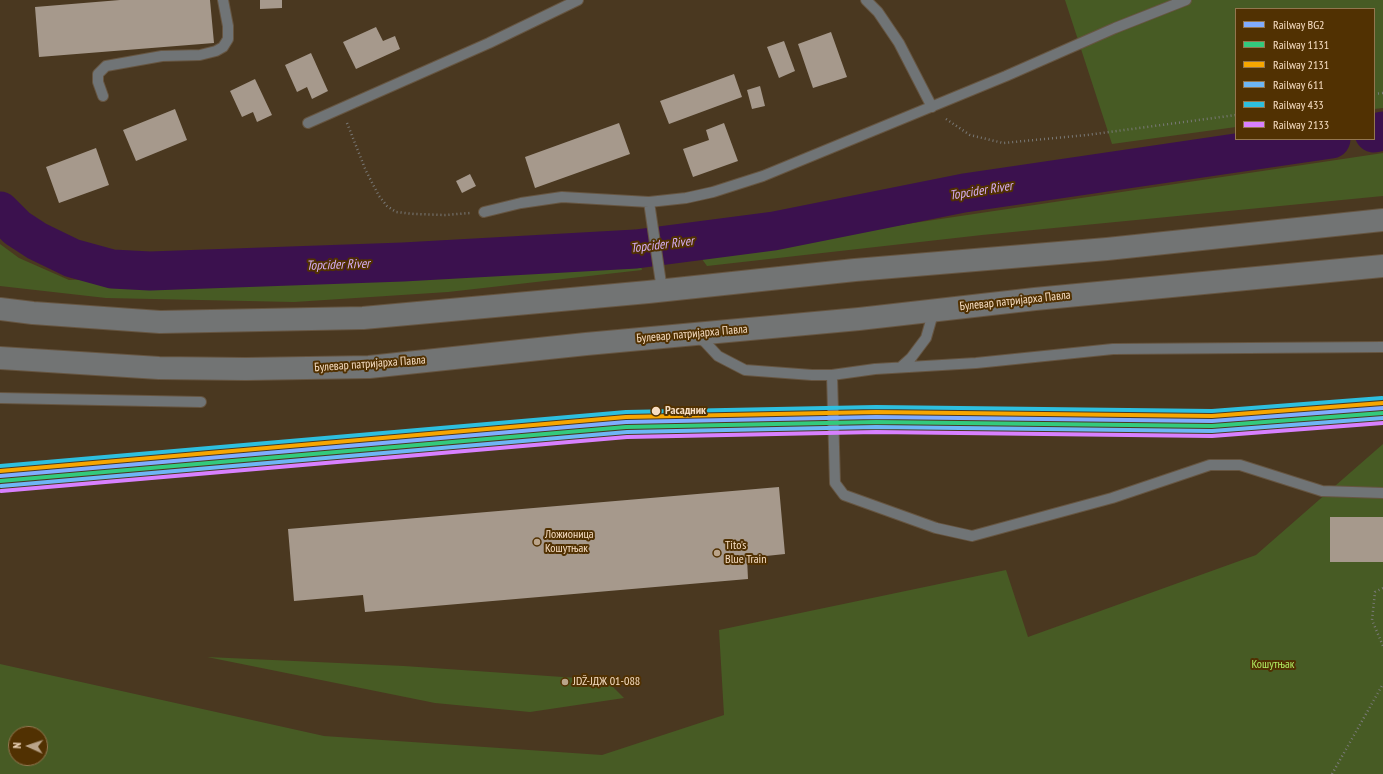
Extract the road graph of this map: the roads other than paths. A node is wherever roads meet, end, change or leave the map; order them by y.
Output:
1 (223, 0) edge
2 (578, 0) edge
3 (866, 0) edge
4 (1186, 0) edge
5 (103, 96) dead end
6 (932, 107) junction
7 (308, 123) dead end
8 (649, 202) junction
9 (484, 212) road end
10 (1383, 220) edge
11 (1383, 266) edge
12 (662, 284) junction
13 (0, 309) edge
14 (934, 310) junction
15 (693, 334) junction
16 (1383, 348) edge
17 (0, 358) edge
18 (902, 367) junction
19 (832, 375) junction
20 (0, 398) edge
21 (200, 402) dead end
22 (1383, 493) edge

1 - 5 lane
2 - 7 lane
3 - 6 lane
4 - 6 lane
6 - 8 lane
8 - 9 lane
8 - 12 lane
10 - 12 main road
11 - 14 main road, Булевар патријарха Павла
12 - 13 main road
14 - 15 main road, Булевар патријарха Павла
14 - 18 lane
15 - 17 main road, Булевар патријарха Павла
15 - 19 lane
16 - 18 lane
18 - 19 lane
19 - 22 lane
20 - 21 lane

